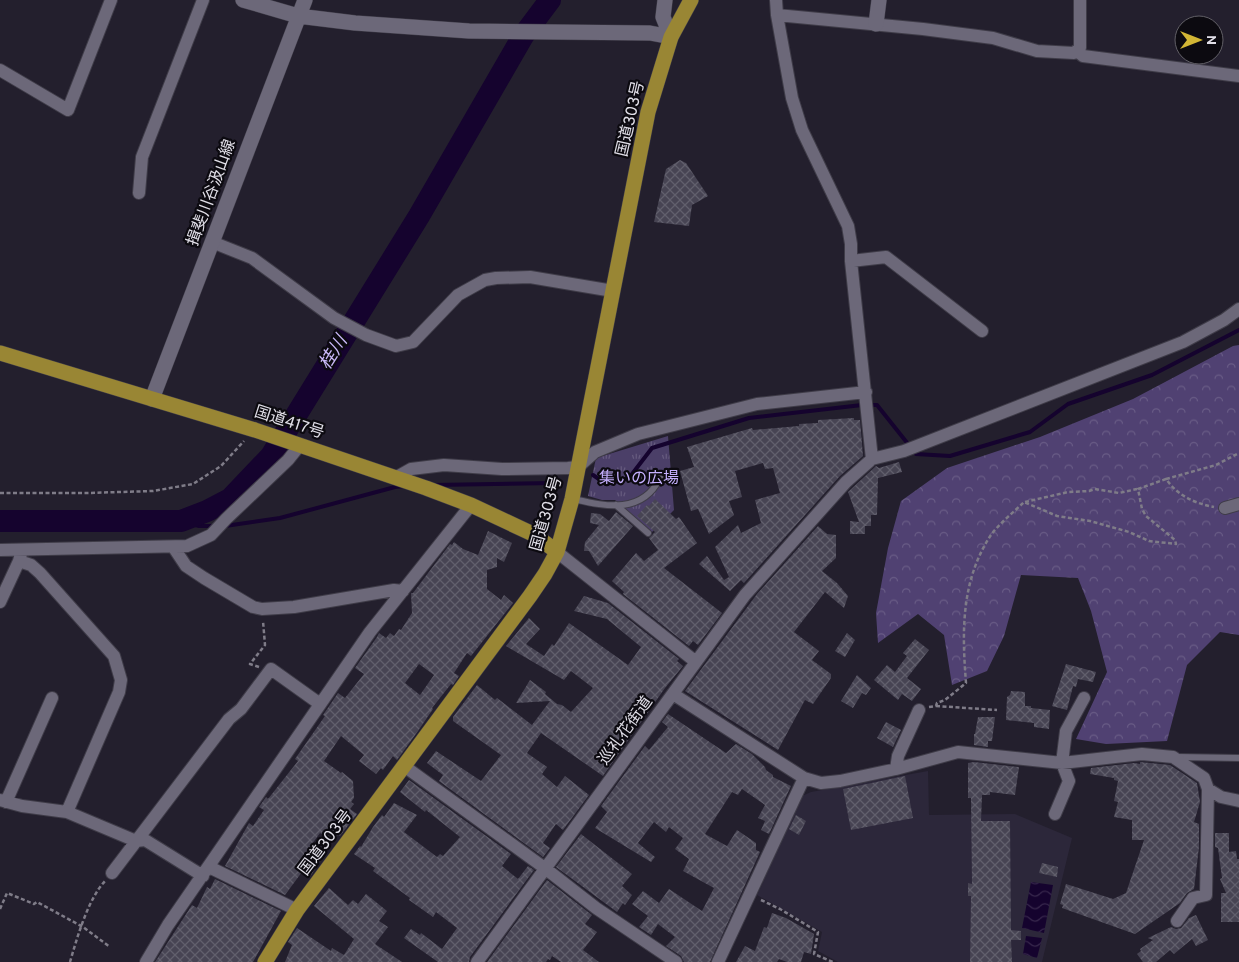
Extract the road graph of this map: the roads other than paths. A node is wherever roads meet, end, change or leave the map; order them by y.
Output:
1 (111, 0) edge
2 (203, 0) edge
3 (243, 0) edge
4 (305, 0) edge
5 (665, 0) edge
6 (691, 0) edge
7 (776, 0) edge
8 (879, 0) edge
9 (1080, 0) edge
10 (777, 15) junction
11 (298, 16) junction
12 (876, 24) junction
13 (670, 37) junction
14 (1078, 51) junction
15 (0, 70) edge
16 (1239, 76) edge
17 (139, 193) dead end
18 (212, 242) junction
19 (851, 261) junction
20 (613, 291) junction
21 (1239, 309) edge
22 (982, 331) dead end
23 (0, 353) edge
24 (866, 394) junction
25 (152, 399) junction
26 (295, 443) junction
27 (872, 459) junction
28 (578, 466) junction
29 (395, 478) junction
30 (660, 478) dead end
31 (572, 499) junction
32 (1239, 504) edge
33 (471, 505) junction
34 (616, 505) junction
35 (1226, 508) road end
36 (648, 533) dead end
37 (174, 548) junction
38 (0, 550) edge
39 (557, 552) junction
40 (20, 555) junction
41 (403, 591) junction
42 (0, 602) edge
43 (696, 662) junction
44 (673, 694) junction
45 (52, 698) dead end
46 (1084, 698) dead end
47 (320, 704) junction
48 (919, 710) road end
49 (1173, 757) junction
50 (1239, 758) edge
51 (1062, 763) junction
52 (404, 766) junction
53 (896, 768) junction
54 (804, 778) junction
55 (1208, 789) junction
56 (3, 801) edge
57 (1239, 801) edge
58 (68, 812) junction
59 (1055, 814) dead end
60 (136, 841) junction
61 (546, 869) junction
62 (206, 872) junction
63 (112, 873) road end
64 (297, 910) junction
65 (1177, 921) dead end
66 (146, 962) edge
67 (265, 962) edge
68 (477, 962) edge
69 (676, 962) edge
70 (718, 962) edge

1 - 15 street
2 - 17 street
3 - 11 street
4 - 11 street, 揖斐川谷汲山線
5 - 13 street
6 - 13 highway, 国道303号
7 - 10 street
8 - 12 street
9 - 14 street
10 - 12 street
10 - 19 street
11 - 13 street
11 - 18 street, 揖斐川谷汲山線
12 - 14 street
13 - 20 highway, 国道303号
14 - 16 street
18 - 20 street
18 - 25 street, 揖斐川谷汲山線
19 - 22 street
19 - 24 street
20 - 28 highway, 国道303号
21 - 27 street
23 - 25 highway, 国道417号
24 - 27 street
24 - 28 street
25 - 26 highway, 国道417号
26 - 29 highway, 国道417号
26 - 37 street
27 - 43 street, 巡礼花街道
28 - 29 street
28 - 31 highway, 国道303号
29 - 33 highway, 国道417号
30 - 34 lane
31 - 34 lane
31 - 39 highway, 国道303号
32 - 35 street
33 - 39 highway, 国道417号
33 - 41 street
34 - 36 lane
37 - 40 street
37 - 41 street
38 - 40 street
39 - 43 street
39 - 52 highway, 国道303号
40 - 42 street
40 - 58 street
41 - 47 street
43 - 44 street, 巡礼花街道
44 - 54 street
44 - 61 street, 巡礼花街道
45 - 56 street
46 - 51 street
47 - 60 street
47 - 62 street
48 - 53 street
49 - 50 lane
49 - 51 street
49 - 55 street
51 - 53 street
51 - 59 street
52 - 61 street
52 - 64 highway, 国道303号
53 - 54 street
54 - 70 street
55 - 57 street
55 - 65 street
56 - 58 street
58 - 60 street
60 - 62 street
60 - 63 street
61 - 68 street, 巡礼花街道
61 - 69 street
62 - 64 street
62 - 66 street
64 - 67 highway, 国道303号

